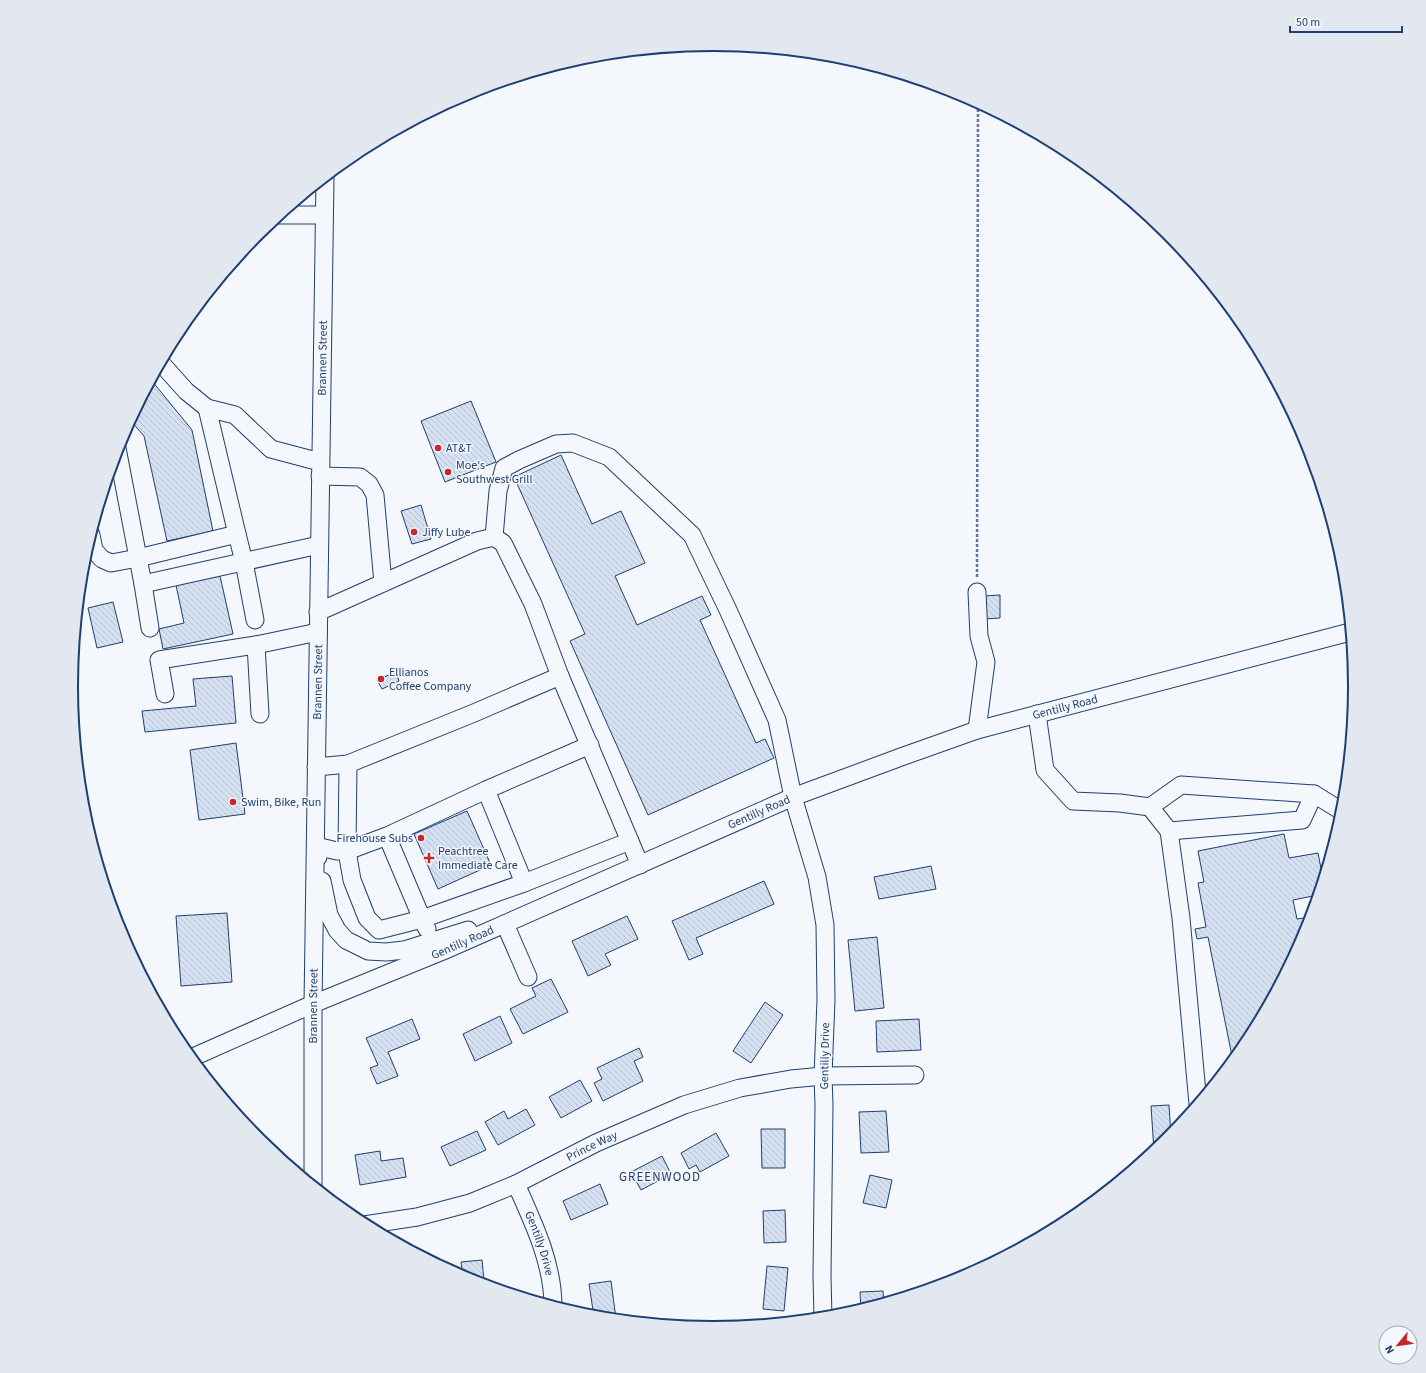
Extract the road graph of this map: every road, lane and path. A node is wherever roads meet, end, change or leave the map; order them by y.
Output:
1 (978, 109) edge
2 (325, 183) edge
3 (288, 215) edge
4 (324, 215) junction
5 (164, 367) edge
6 (207, 408) junction
7 (119, 460) edge
8 (320, 469) junction
9 (237, 534) junction
10 (494, 537) junction
11 (319, 545) junction
12 (93, 547) edge
13 (138, 558) junction
14 (244, 562) junction
15 (383, 583) junction
16 (143, 584) junction
17 (977, 592) joint
18 (318, 612) junction
19 (255, 620) dead end
20 (150, 628) dead end
21 (318, 632) junction
22 (1346, 633) edge
23 (256, 645) junction
24 (560, 676) junction
25 (165, 694) dead end
26 (260, 714) dead end
27 (1036, 714) junction
28 (977, 730) junction
29 (590, 745) junction
30 (348, 764) junction
31 (316, 767) junction
32 (486, 790) junction
33 (1314, 794) junction
34 (793, 797) junction
35 (1150, 807) junction
36 (1336, 808) edge
37 (1169, 831) junction
38 (387, 836) junction
39 (630, 841) junction
40 (316, 846) junction
41 (346, 851) junction
42 (640, 865) junction
43 (524, 883) junction
44 (553, 903) junction
45 (422, 919) junction
46 (505, 924) junction
47 (432, 941) junction
48 (528, 977) dead end
49 (313, 1004) junction
50 (196, 1056) edge
51 (915, 1075) dead end
52 (823, 1076) junction
53 (1197, 1098) edge
54 (313, 1180) edge
55 (516, 1184) junction
56 (374, 1224) edge
57 (553, 1301) edge
58 (824, 1312) edge

1 - 17 path
2 - 4 street, Brannen Street
3 - 4 street
4 - 8 street, Brannen Street
5 - 6 street
6 - 8 street
6 - 9 street
7 - 13 street
8 - 11 street, Brannen Street
8 - 15 street
9 - 13 street
9 - 14 street
10 - 15 street
10 - 24 street
10 - 34 street, Gentilly Drive
11 - 14 street
11 - 18 street, Brannen Street
12 - 13 street
13 - 16 street
14 - 16 street
14 - 19 street
15 - 18 street
16 - 20 street
17 - 28 street
18 - 21 street, Brannen Street
21 - 23 street
21 - 31 street, Brannen Street
22 - 27 street, Gentilly Road
23 - 25 street
23 - 26 street
24 - 29 street
24 - 30 street
27 - 28 street, Gentilly Road
27 - 35 street
28 - 34 street, Gentilly Road
29 - 32 street
29 - 39 street
30 - 31 street
30 - 41 street
31 - 40 street, Brannen Street
32 - 38 street
32 - 43 street
33 - 35 street
33 - 36 street
33 - 37 street
34 - 42 street, Gentilly Road
34 - 52 street, Gentilly Drive
35 - 37 street
37 - 53 street
38 - 41 street
38 - 45 street
39 - 42 street
39 - 43 street
40 - 41 street
40 - 47 street
40 - 49 street, Brannen Street
41 - 45 street
42 - 44 street, Gentilly Road
43 - 45 street
44 - 46 street, Gentilly Road
44 - 47 street
45 - 47 street
46 - 48 street
46 - 49 street, Gentilly Road
49 - 50 street, Gentilly Road
49 - 54 street, Brannen Street
51 - 52 street, Prince Way
52 - 55 street, Prince Way
52 - 58 street, Gentilly Drive
55 - 56 street, Prince Way
55 - 57 street, Gentilly Drive

